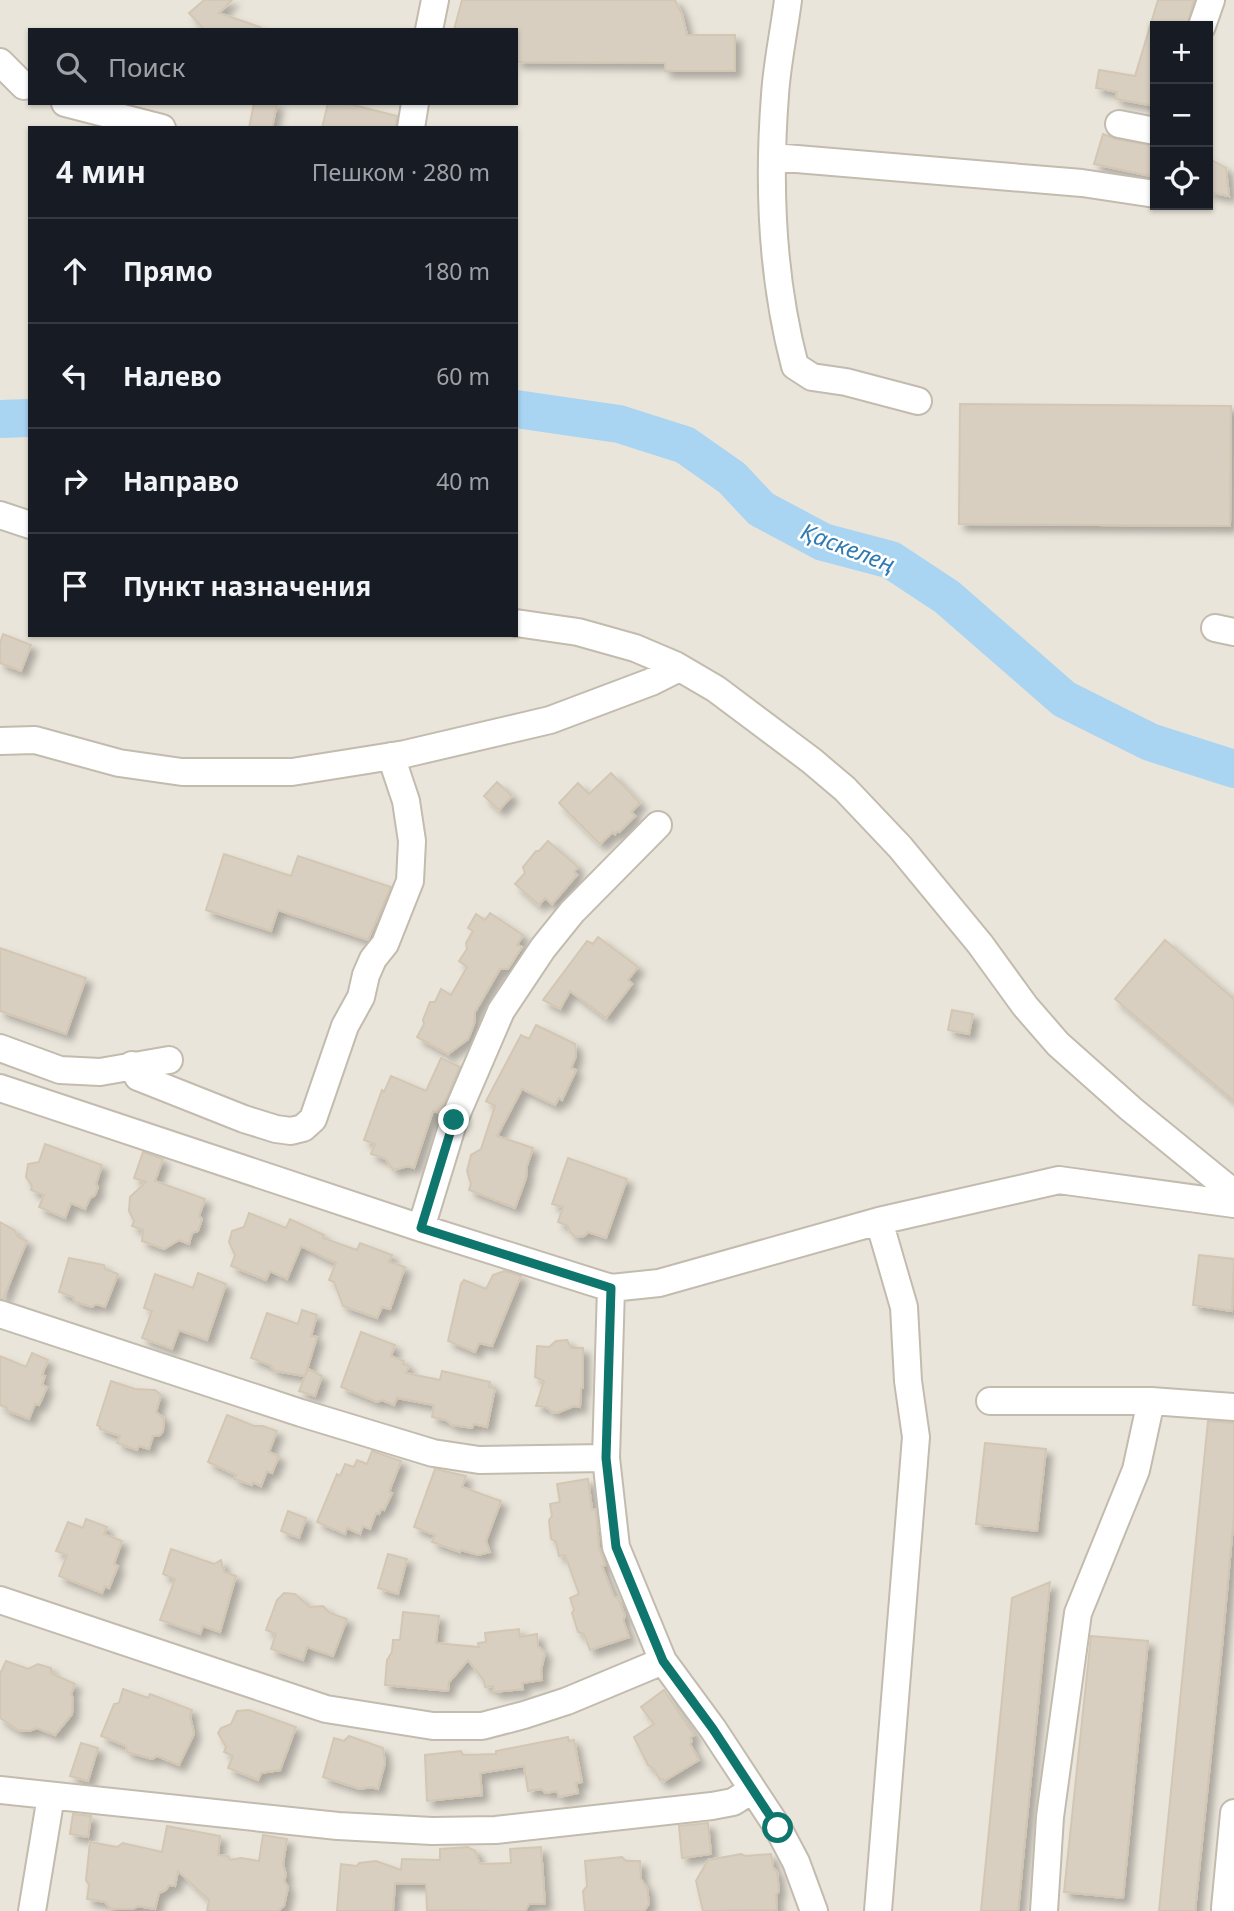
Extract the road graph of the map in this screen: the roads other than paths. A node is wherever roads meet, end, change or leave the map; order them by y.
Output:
1 (435, 0) edge
2 (788, 0) edge
3 (1211, 0) edge
4 (1204, 21) edge
5 (429, 28) edge
6 (0, 62) edge
7 (18, 87) edge
8 (73, 105) edge
9 (415, 105) edge
10 (1119, 124) dead end
11 (154, 126) edge
12 (411, 126) edge
13 (1150, 130) edge
14 (773, 157) junction
15 (1150, 193) edge
16 (918, 401) dead end
17 (0, 515) edge
18 (28, 524) edge
19 (518, 623) edge
20 (679, 668) junction
21 (0, 741) edge
22 (391, 756) junction
23 (658, 825) dead end
24 (0, 1048) edge
25 (169, 1060) dead end
26 (132, 1065) junction
27 (0, 1088) edge
28 (1234, 1193) edge
29 (1234, 1204) edge
30 (879, 1221) junction
31 (421, 1228) junction
32 (611, 1288) junction
33 (0, 1314) edge
34 (990, 1401) dead end
35 (1151, 1401) junction
36 (1234, 1407) edge
37 (606, 1458) junction
38 (0, 1600) edge
39 (663, 1661) junction
40 (0, 1790) edge
41 (752, 1790) junction
42 (51, 1796) junction
43 (1234, 1813) edge
44 (32, 1911) edge
45 (814, 1911) edge
46 (878, 1911) edge
47 (1044, 1911) edge
48 (1230, 1911) edge

1 - 5 lane
2 - 14 lane
3 - 4 lane
6 - 7 lane
8 - 11 lane
9 - 12 lane
10 - 13 lane
14 - 15 lane
14 - 16 lane
17 - 18 lane
19 - 20 lane
20 - 22 lane
20 - 28 lane
21 - 22 lane
22 - 26 lane
23 - 31 lane
24 - 26 lane
25 - 26 lane
27 - 31 lane
29 - 30 lane
30 - 32 lane
30 - 46 lane
31 - 32 lane
32 - 37 lane
33 - 37 lane
34 - 35 lane
35 - 36 lane
35 - 47 lane
37 - 39 lane
38 - 39 lane
39 - 41 lane
40 - 42 lane
41 - 42 lane
41 - 45 lane
42 - 44 lane
43 - 48 lane

